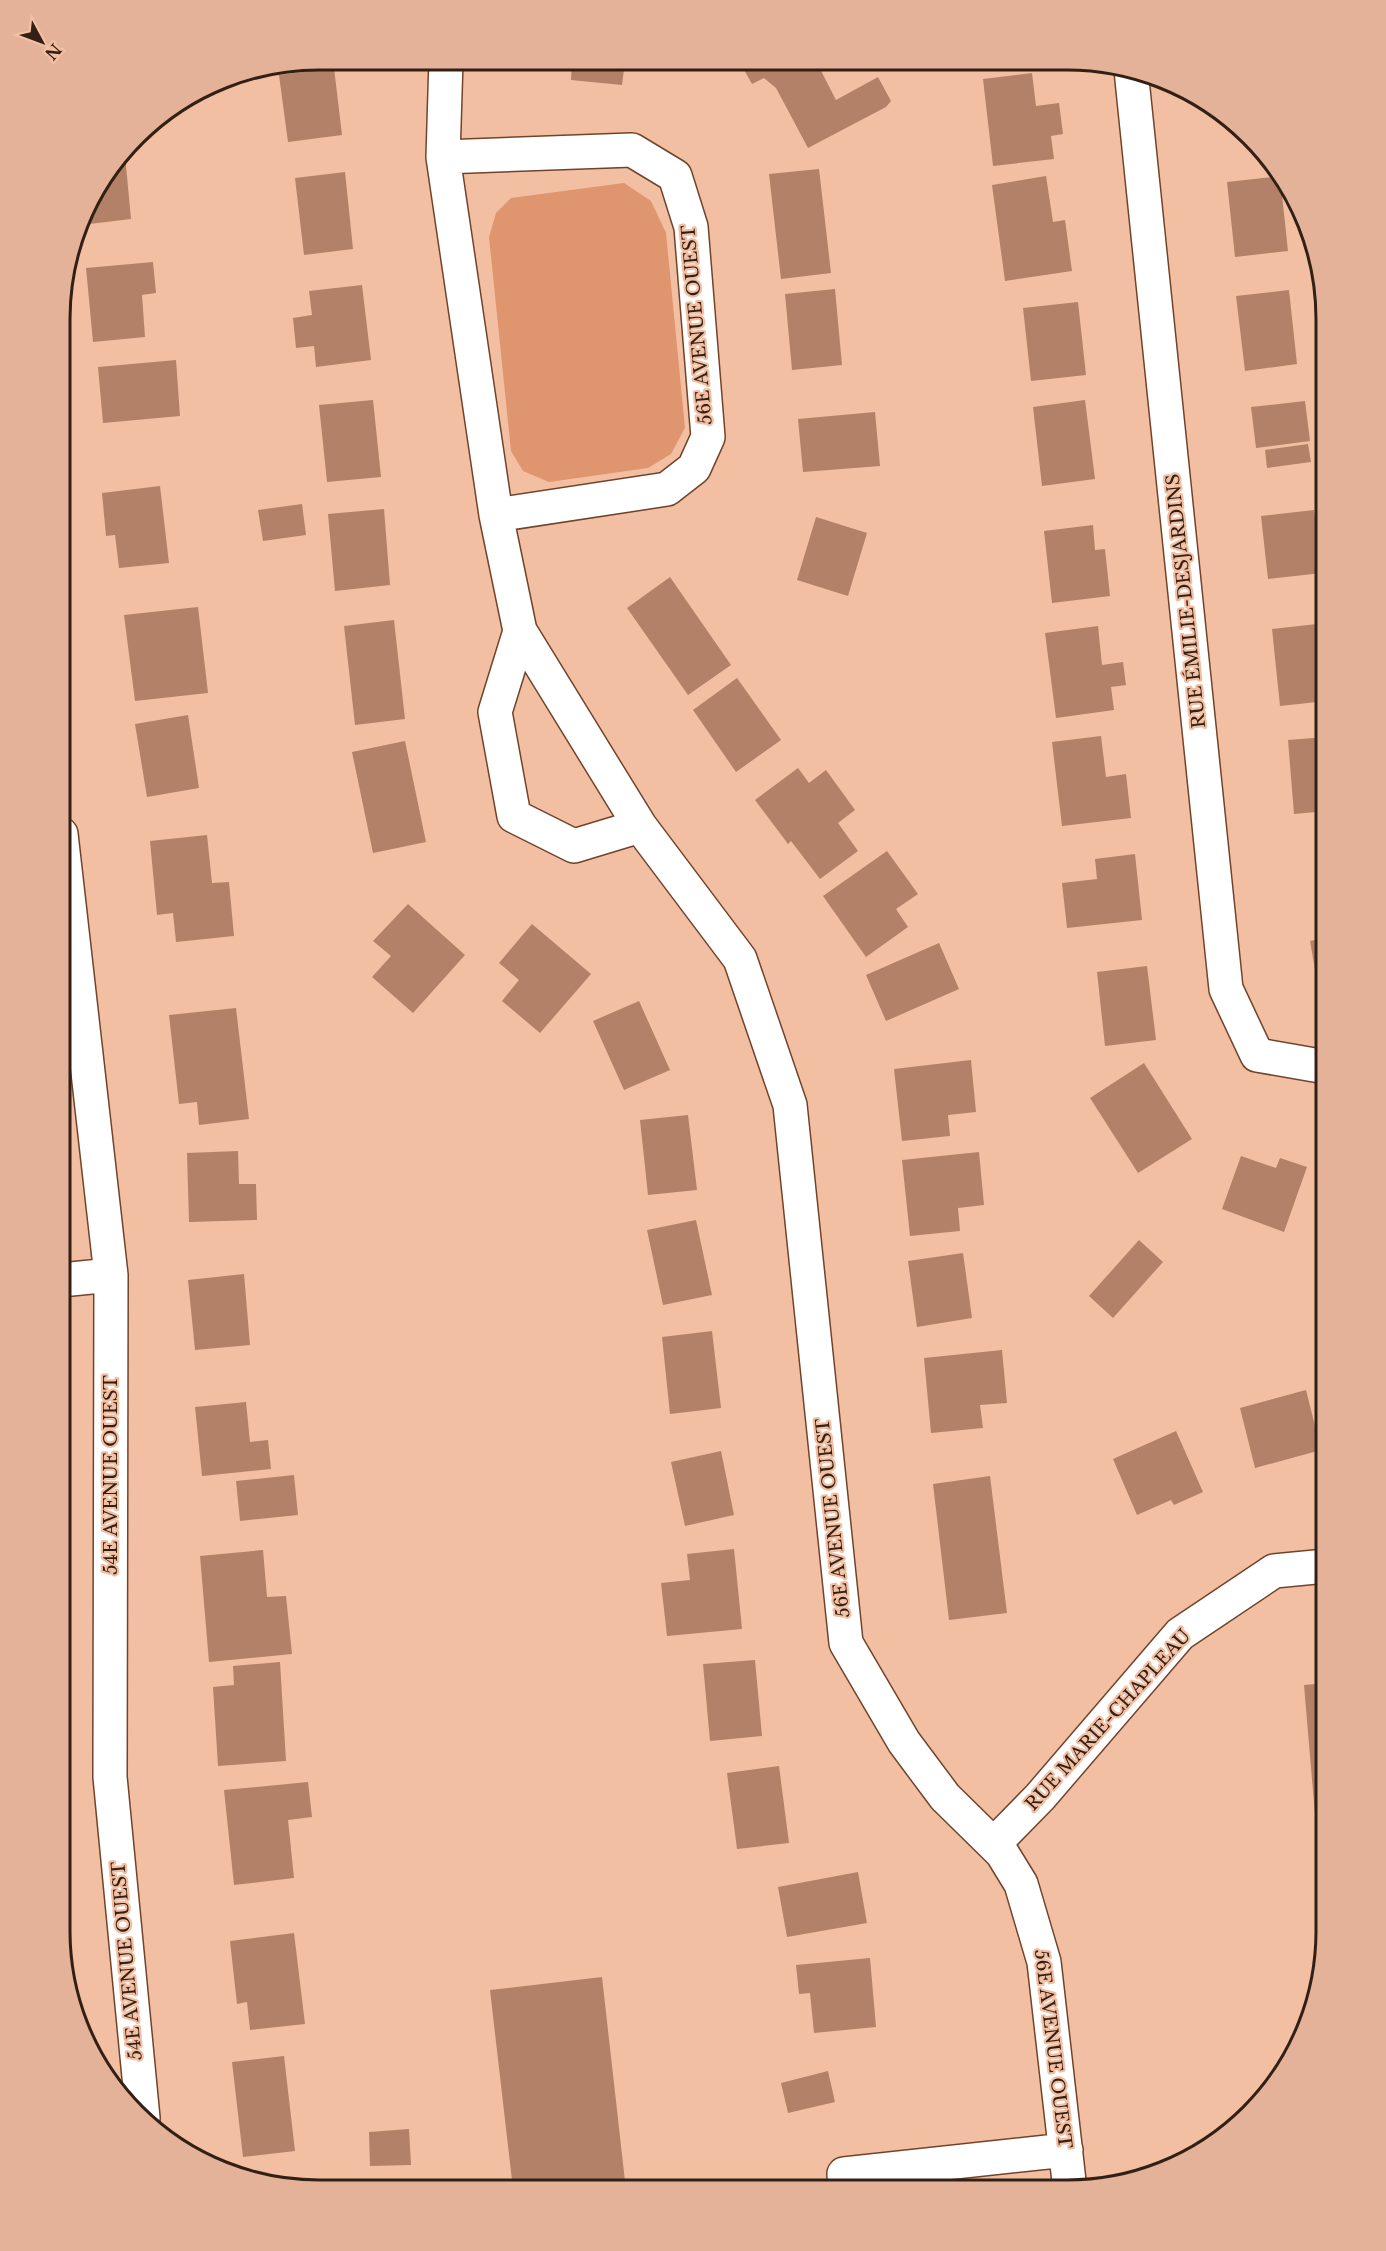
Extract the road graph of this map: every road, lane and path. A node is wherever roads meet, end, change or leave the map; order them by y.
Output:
1 (446, 70) edge
2 (1132, 79) edge
3 (443, 156) junction
4 (496, 515) junction
5 (520, 631) junction
6 (640, 825) junction
7 (70, 906) edge
8 (1316, 1065) edge
9 (111, 1275) junction
10 (70, 1279) edge
11 (1316, 1567) edge
12 (994, 1844) junction
13 (142, 2107) edge
14 (1066, 2150) junction
15 (844, 2180) edge
16 (1069, 2180) edge

1 - 3 street, 56E AVENUE OUEST
2 - 8 street, RUE ÉMILIE-DESJARDINS
3 - 4 street, 56E AVENUE OUEST
3 - 4 street, 56E AVENUE OUEST
4 - 5 street, 56E AVENUE OUEST
5 - 6 street, 56E AVENUE OUEST
5 - 6 street, 56E AVENUE OUEST
6 - 12 street, 56E AVENUE OUEST
7 - 9 street, 54E AVENUE OUEST
9 - 10 street
9 - 13 street, 54E AVENUE OUEST
11 - 12 street, RUE MARIE-CHAPLEAU
12 - 14 street, 56E AVENUE OUEST
14 - 15 street
14 - 16 street, 56E AVENUE OUEST

